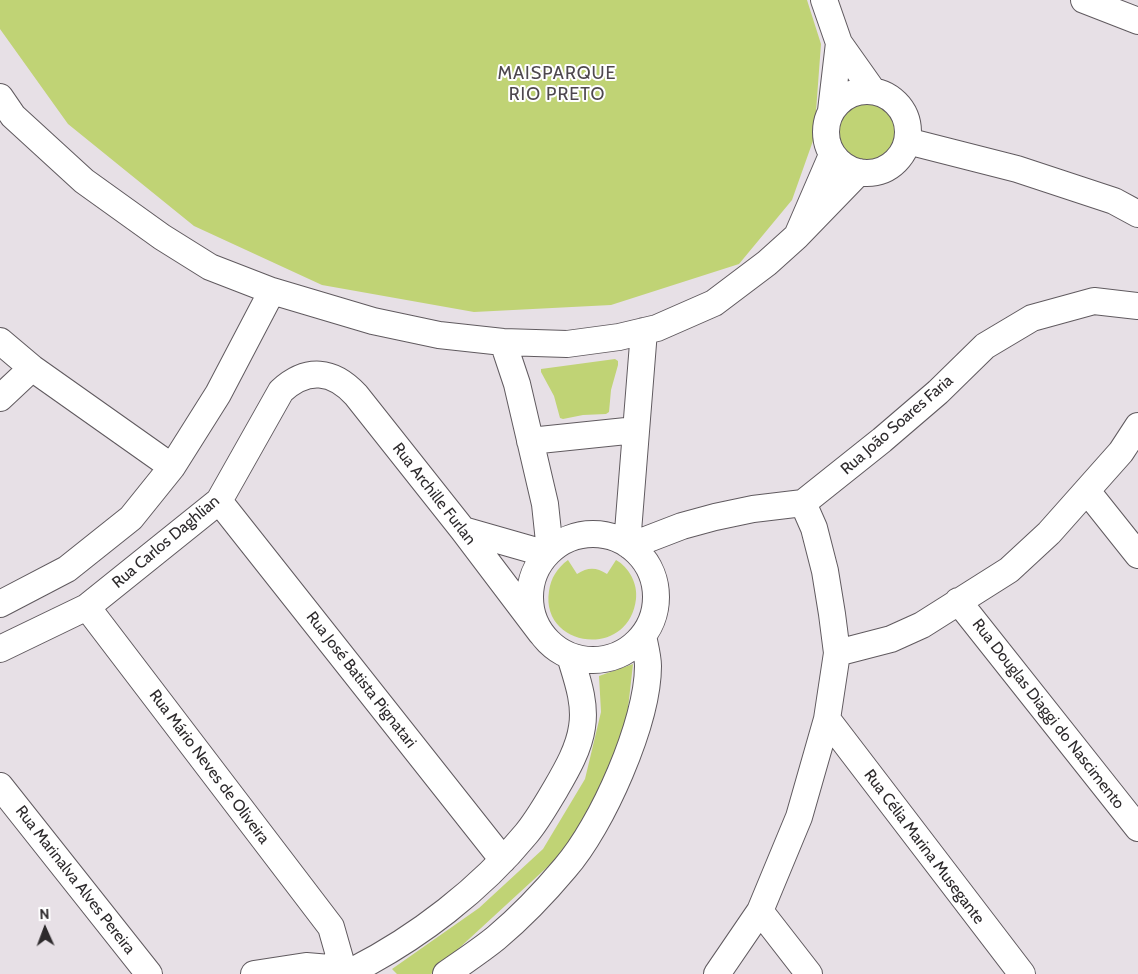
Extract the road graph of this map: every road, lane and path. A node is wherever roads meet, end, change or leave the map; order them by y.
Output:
1 (824, 0) edge
2 (1084, 0) edge
3 (1138, 21) edge
4 (839, 43) junction
5 (873, 91) junction
6 (0, 97) edge
7 (831, 111) junction
8 (907, 140) junction
9 (832, 155) junction
10 (860, 172) junction
11 (1138, 214) edge
12 (797, 236) junction
13 (272, 291) junction
14 (1138, 306) edge
15 (644, 331) junction
16 (0, 341) edge
17 (503, 342) junction
18 (32, 368) junction
19 (313, 374) joint
20 (0, 398) edge
21 (1138, 426) edge
22 (636, 430) junction
23 (530, 441) junction
24 (172, 467) junction
25 (1087, 491) junction
26 (219, 501) junction
27 (803, 503) junction
28 (463, 530) junction
29 (637, 547) junction
30 (549, 552) junction
31 (1138, 555) edge
32 (958, 601) junction
33 (0, 604) edge
34 (87, 607) junction
35 (541, 633) junction
36 (643, 636) junction
37 (0, 649) edge
38 (837, 653) junction
39 (570, 656) junction
40 (827, 719) junction
41 (0, 786) edge
42 (1138, 828) edge
43 (503, 860) junction
44 (760, 912) junction
45 (331, 927) junction
46 (306, 966) junction
47 (352, 971) edge
48 (149, 974) edge
49 (254, 974) edge
50 (446, 974) edge
51 (717, 974) edge
52 (809, 974) edge
53 (1022, 974) edge

1 - 4 street
2 - 3 street
4 - 5 street
4 - 7 street
5 - 7 street
5 - 8 street
6 - 13 street
7 - 9 street
8 - 10 street
8 - 11 street
9 - 10 street
9 - 12 street
10 - 12 street
12 - 15 street
13 - 17 street
13 - 24 street
14 - 27 street, Rua João Soares Faria
15 - 17 street
15 - 22 street
16 - 18 street
17 - 23 street
18 - 20 street
18 - 24 street
19 - 26 street, Rua Carlos Daghlian
19 - 28 street, Rua Archille Furlan
21 - 25 street
22 - 23 street
22 - 29 street
23 - 30 street
24 - 33 street
25 - 31 street
25 - 32 street
26 - 34 street, Rua Carlos Daghlian
26 - 43 street, Rua José Batista Pignatari
27 - 29 street
27 - 38 street
28 - 30 street
28 - 35 street, Rua Archille Furlan
29 - 30 street
29 - 36 street
30 - 35 street
32 - 38 street
32 - 42 street, Rua Douglas Diaggi do Nascimento
34 - 37 street, Rua Carlos Daghlian
34 - 45 street, Rua Mário Neves de Oliveira
35 - 39 street
36 - 39 street
36 - 50 street
38 - 40 street
39 - 43 street
40 - 44 street
40 - 53 street, Rua Célia Marina Musegante
41 - 48 street, Rua Marinalva Alves Pereira
43 - 47 street
44 - 51 street
44 - 52 street
45 - 46 street
45 - 47 street, Rua Mário Neves de Oliveira
46 - 47 street
46 - 49 street

